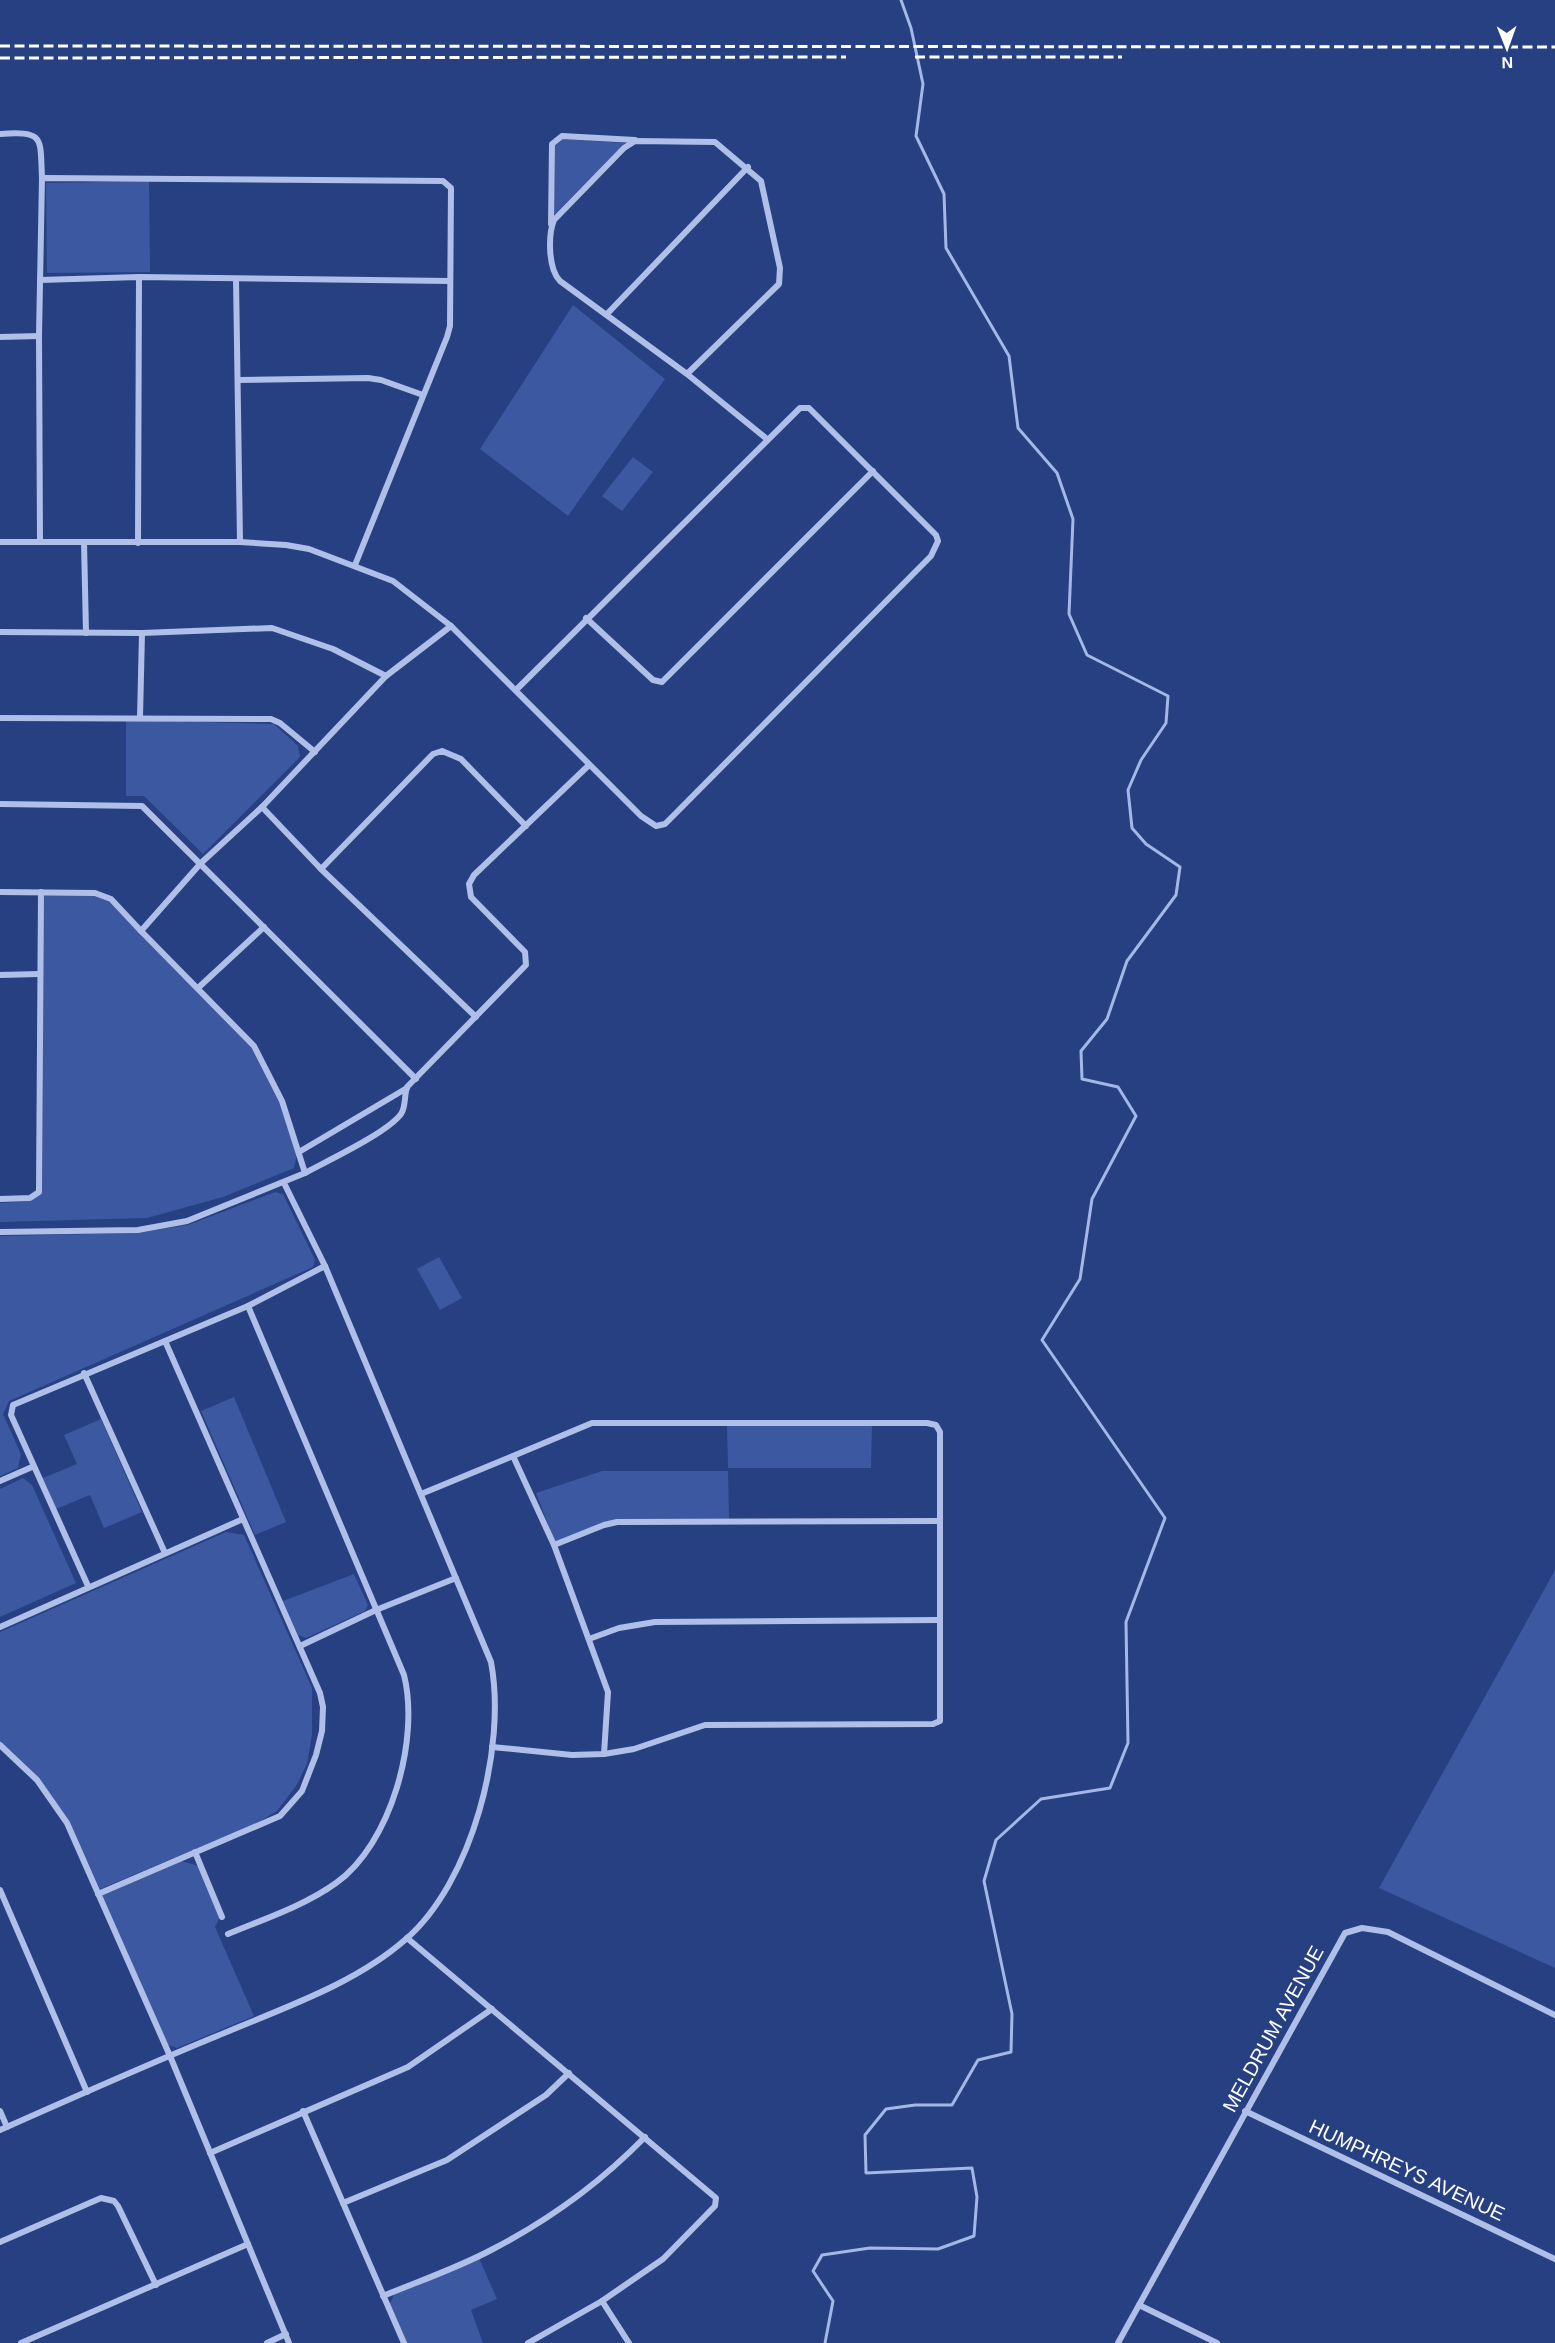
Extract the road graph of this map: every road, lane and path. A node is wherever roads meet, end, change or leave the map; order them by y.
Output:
1 (0, 134) edge
2 (639, 140) junction
3 (748, 167) junction
4 (42, 178) junction
5 (551, 230) junction
6 (139, 277) junction
7 (236, 279) junction
8 (40, 280) junction
9 (449, 280) junction
10 (607, 314) junction
11 (39, 336) junction
12 (0, 337) edge
13 (687, 374) junction
14 (239, 380) junction
15 (423, 395) junction
16 (767, 439) junction
17 (873, 471) junction
18 (0, 542) edge
19 (40, 542) junction
20 (84, 542) junction
21 (240, 542) junction
22 (138, 543) junction
23 (355, 565) junction
24 (586, 618) junction
25 (452, 626) junction
26 (0, 632) edge
27 (86, 633) junction
28 (142, 633) junction
29 (386, 676) junction
30 (516, 690) junction
31 (140, 717) junction
32 (0, 718) edge
33 (315, 752) junction
34 (589, 765) junction
35 (0, 804) edge
36 (262, 807) junction
37 (526, 826) junction
38 (201, 863) junction
39 (321, 869) junction
40 (0, 892) edge
41 (41, 892) junction
42 (264, 927) junction
43 (141, 931) junction
44 (39, 974) junction
45 (0, 975) edge
46 (198, 988) junction
47 (476, 1017) junction
48 (416, 1079) junction
49 (407, 1088) junction
50 (299, 1152) junction
51 (305, 1173) junction
52 (284, 1183) junction
53 (0, 1199) edge
54 (0, 1232) edge
55 (325, 1266) junction
56 (248, 1306) junction
57 (165, 1341) junction
58 (84, 1373) junction
59 (513, 1456) junction
60 (32, 1467) junction
61 (0, 1481) edge
62 (421, 1494) junction
63 (243, 1519) junction
64 (940, 1521) junction
65 (554, 1545) junction
66 (165, 1553) junction
67 (456, 1578) junction
68 (88, 1586) junction
69 (376, 1610) junction
70 (940, 1620) junction
71 (0, 1627) edge
72 (589, 1639) junction
73 (300, 1646) junction
74 (0, 1745) edge
75 (492, 1747) junction
76 (604, 1754) junction
77 (195, 1852) junction
78 (0, 1890) edge
79 (98, 1894) junction
80 (222, 1917) dead end
81 (228, 1934) dead end
82 (407, 1938) junction
83 (492, 2009) junction
84 (1555, 2015) edge
85 (170, 2056) junction
86 (569, 2073) junction
87 (87, 2092) junction
88 (0, 2111) edge
89 (303, 2111) junction
90 (1245, 2111) junction
91 (7, 2127) junction
92 (0, 2130) edge
93 (645, 2137) junction
94 (210, 2152) junction
95 (343, 2203) junction
96 (0, 2242) edge
97 (248, 2244) junction
98 (1555, 2259) edge
99 (156, 2284) junction
100 (383, 2296) junction
101 (602, 2301) junction
102 (1139, 2306) junction
103 (286, 2334) junction
104 (29, 2341) edge
105 (21, 2343) edge
106 (267, 2343) edge
107 (289, 2343) edge
108 (404, 2343) edge
109 (528, 2343) edge
110 (629, 2343) edge
111 (1118, 2343) edge
112 (1217, 2343) edge

1 - 4 street
2 - 3 street
2 - 5 street
2 - 5 street
3 - 10 street
3 - 13 street
4 - 8 street
4 - 9 street
5 - 10 street
6 - 7 street
6 - 8 street
6 - 22 street
7 - 9 street
7 - 14 street
8 - 11 street
9 - 15 street
10 - 13 street
11 - 12 street
11 - 19 street
13 - 16 street
14 - 15 street
14 - 21 street
15 - 23 street
16 - 17 street
16 - 24 street
17 - 24 street
17 - 34 street
18 - 19 street
19 - 20 street
20 - 22 street
20 - 27 street
21 - 22 street
21 - 23 street
23 - 25 street
24 - 30 street
25 - 29 street
25 - 30 street
26 - 27 street
27 - 28 street
28 - 29 street
28 - 31 street
29 - 33 street
30 - 34 street
31 - 32 street
31 - 33 street
33 - 36 street
34 - 37 street
35 - 38 street
36 - 38 street
36 - 39 street
37 - 39 street
37 - 47 street
38 - 42 street
38 - 43 street
39 - 47 street
40 - 41 street
41 - 43 street
41 - 44 street
42 - 46 street
42 - 48 street
43 - 46 street
44 - 45 street
44 - 53 street
46 - 50 street
47 - 48 street
48 - 49 street
49 - 50 street
49 - 51 street
50 - 51 street
51 - 52 street
52 - 54 street
52 - 55 street
55 - 56 street
55 - 62 street
56 - 57 street
56 - 69 street
57 - 58 street
57 - 63 street
58 - 60 street
58 - 66 street
59 - 62 street
59 - 64 street
59 - 65 street
60 - 61 street
60 - 68 street
62 - 67 street
63 - 66 street
63 - 73 street
64 - 65 street
64 - 70 street
65 - 72 street
66 - 68 street
67 - 69 street
67 - 75 street
68 - 71 street
69 - 73 street
69 - 81 street
70 - 72 street
70 - 76 street
72 - 76 street
73 - 77 street
74 - 79 street
75 - 76 street
75 - 82 street
77 - 79 street
77 - 80 street
78 - 87 street
79 - 85 street
82 - 83 street
82 - 85 street
83 - 86 street
83 - 89 street
84 - 90 street, MELDRUM AVENUE
85 - 87 street
85 - 94 street
86 - 93 street
86 - 95 street
87 - 91 street
88 - 91 street
89 - 94 street
89 - 95 street
90 - 98 street, HUMPHREYS AVENUE
90 - 102 street, MELDRUM AVENUE
91 - 92 street
93 - 100 street
93 - 101 street
94 - 97 street
95 - 100 street
96 - 99 street
97 - 99 street
97 - 103 street
99 - 104 street
100 - 108 street
101 - 109 street
101 - 110 street
102 - 111 street, MELDRUM AVENUE
102 - 112 street
103 - 106 street
103 - 107 street
104 - 105 street

